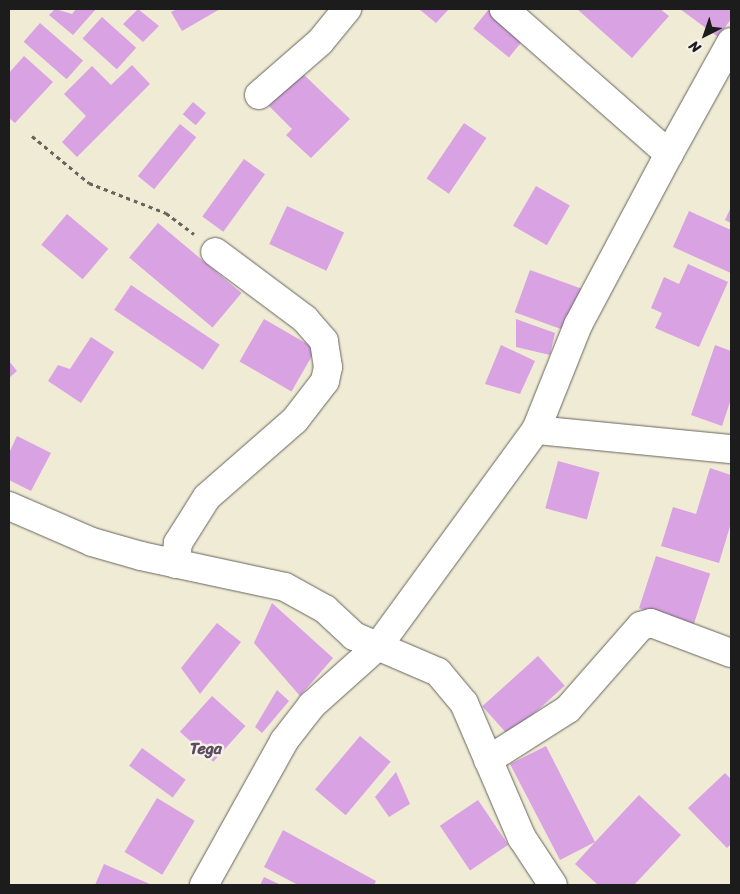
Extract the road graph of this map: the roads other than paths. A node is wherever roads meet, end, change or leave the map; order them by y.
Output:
1 (347, 9) edge
2 (504, 9) edge
3 (731, 42) edge
4 (259, 95) dead end
5 (669, 154) junction
6 (215, 252) road end
7 (536, 430) junction
8 (731, 449) edge
9 (9, 506) edge
10 (176, 564) junction
11 (379, 645) junction
12 (731, 653) edge
13 (488, 760) junction
14 (204, 885) edge
15 (553, 885) edge

1 - 4 street
2 - 5 street
3 - 5 street
5 - 7 street
6 - 10 street
7 - 8 street
7 - 11 street
9 - 10 street
10 - 11 street
11 - 13 street
11 - 14 street
12 - 13 street
13 - 15 street

